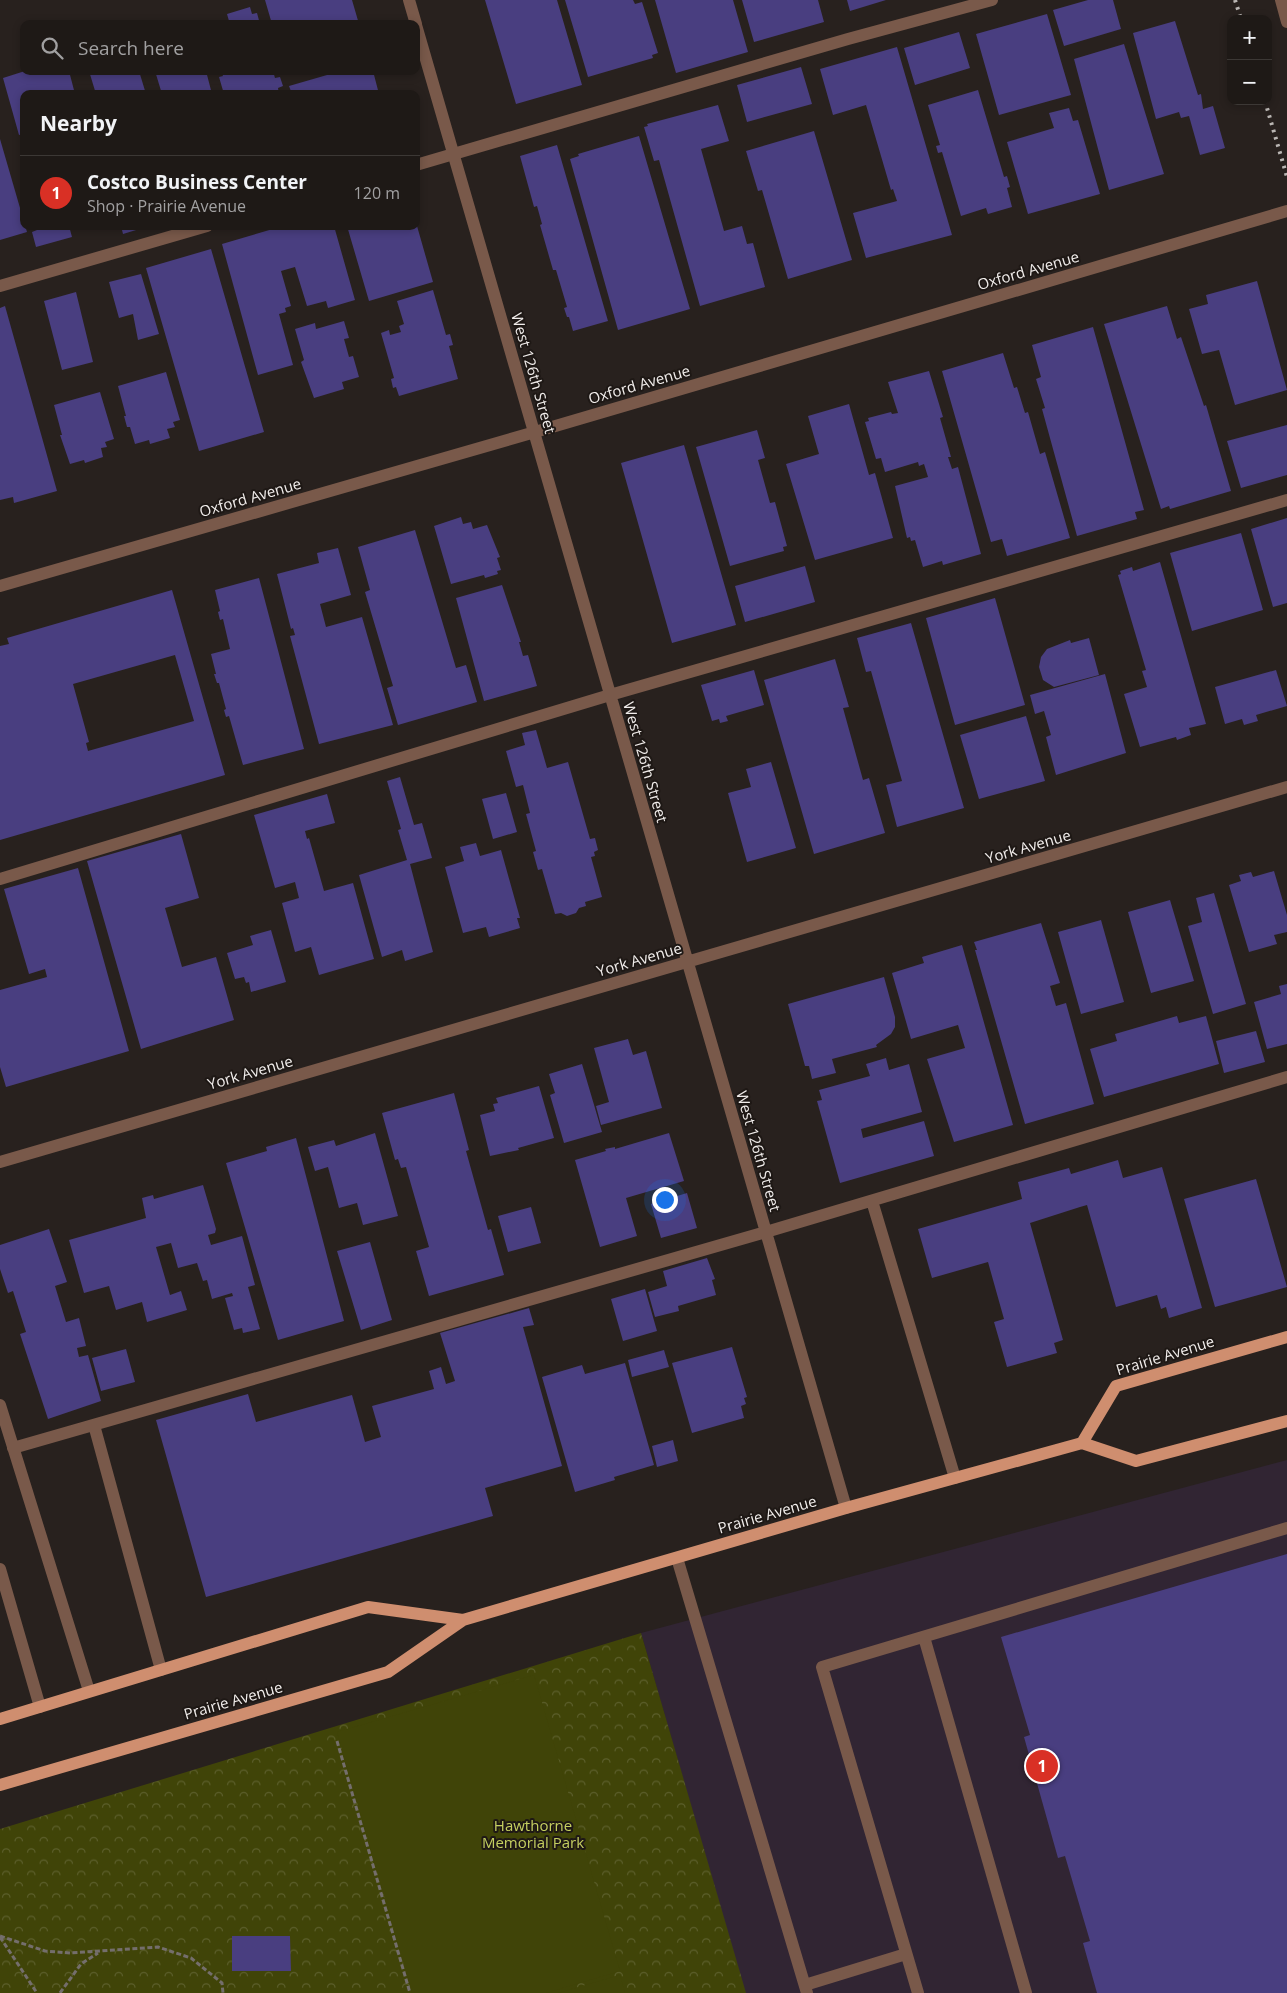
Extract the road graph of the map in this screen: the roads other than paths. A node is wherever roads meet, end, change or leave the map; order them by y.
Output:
1 (409, 0) edge
2 (992, 0) edge
3 (1280, 0) edge
4 (415, 20) edge
5 (1287, 22) edge
6 (420, 39) edge
7 (454, 154) junction
8 (420, 164) edge
9 (1287, 211) edge
10 (193, 230) edge
11 (0, 286) edge
12 (534, 432) junction
13 (1287, 500) edge
14 (0, 586) edge
15 (610, 695) junction
16 (1287, 787) edge
17 (0, 879) edge
18 (688, 962) junction
19 (1287, 1077) edge
20 (0, 1162) edge
21 (872, 1201) junction
22 (766, 1232) junction
23 (1287, 1337) edge
24 (0, 1405) edge
25 (1287, 1421) edge
26 (94, 1425) junction
27 (1082, 1443) junction
28 (13, 1448) junction
29 (954, 1478) junction
30 (846, 1508) junction
31 (1287, 1528) edge
32 (676, 1558) junction
33 (0, 1569) edge
34 (5, 1603) edge
35 (463, 1620) junction
36 (924, 1637) junction
37 (161, 1670) junction
38 (89, 1691) junction
39 (40, 1706) junction
40 (0, 1718) edge
41 (0, 1785) edge
42 (906, 1954) junction
43 (806, 1989) edge
44 (918, 1993) edge
45 (1026, 1993) edge

1 - 4 street, West 126th Street
2 - 7 street
3 - 5 street
6 - 7 street, West 126th Street
7 - 8 street
7 - 12 street, West 126th Street
9 - 12 street, Oxford Avenue
10 - 11 street
12 - 14 street, Oxford Avenue
12 - 15 street, West 126th Street
13 - 15 street
15 - 17 street
15 - 18 street, West 126th Street
16 - 18 street, York Avenue
18 - 20 street, York Avenue
18 - 22 street, West 126th Street
19 - 21 street
21 - 22 street
21 - 29 street
22 - 26 street
22 - 30 street, West 126th Street
23 - 27 main road, Prairie Avenue
24 - 28 street
25 - 27 main road
26 - 28 street
26 - 37 street
27 - 29 main road, Prairie Avenue
28 - 38 street
29 - 30 main road, Prairie Avenue
30 - 32 main road, Prairie Avenue
31 - 36 street
32 - 35 main road, Prairie Avenue
32 - 43 street
33 - 34 street
34 - 39 street
35 - 37 main road, Prairie Avenue
35 - 41 main road, Prairie Avenue
36 - 42 street
36 - 45 street
37 - 38 main road, Prairie Avenue
38 - 39 main road, Prairie Avenue
39 - 40 main road, Prairie Avenue
42 - 43 street
42 - 44 street

